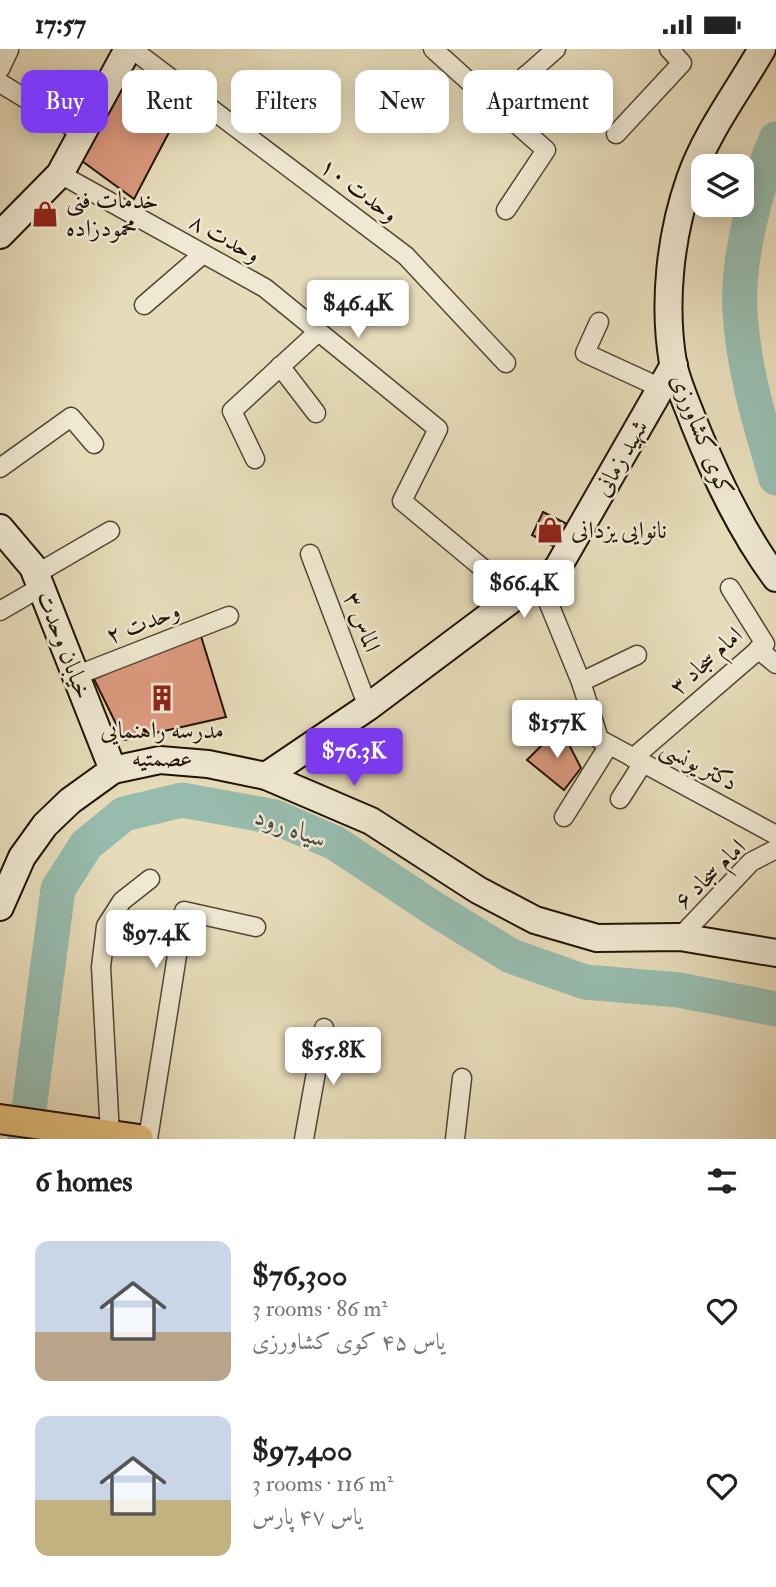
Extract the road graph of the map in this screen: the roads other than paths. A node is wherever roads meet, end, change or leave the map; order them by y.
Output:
1 (130, 49) edge
2 (434, 49) edge
3 (556, 49) edge
4 (669, 49) edge
5 (762, 49) edge
6 (9, 50) edge
7 (0, 69) edge
8 (532, 70) edge
9 (463, 76) edge
10 (0, 83) edge
11 (108, 88) edge
12 (21, 96) edge
13 (82, 133) edge
14 (527, 133) edge
15 (616, 134) dead end
16 (60, 174) junction
17 (506, 210) dead end
18 (0, 235) edge
19 (203, 254) junction
20 (145, 305) dead end
21 (599, 322) dead end
22 (318, 332) junction
23 (506, 363) dead end
24 (280, 366) junction
25 (667, 377) junction
26 (316, 413) dead end
27 (94, 444) dead end
28 (255, 459) dead end
29 (0, 468) edge
30 (0, 529) edge
31 (110, 531) dead end
32 (310, 554) dead end
33 (776, 578) edge
34 (38, 580) junction
35 (540, 582) junction
36 (730, 588) dead end
37 (516, 596) junction
38 (0, 611) edge
39 (229, 616) dead end
40 (758, 649) junction
41 (637, 655) dead end
42 (776, 664) edge
43 (75, 676) junction
44 (581, 682) junction
45 (368, 707) junction
46 (610, 745) junction
47 (638, 760) junction
48 (113, 771) junction
49 (266, 776) junction
50 (620, 799) dead end
51 (564, 817) dead end
52 (776, 835) edge
53 (776, 849) edge
54 (8, 869) edge
55 (150, 879) dead end
56 (0, 907) edge
57 (256, 927) dead end
58 (680, 937) junction
59 (776, 953) edge
60 (324, 1028) dead end
61 (462, 1077) dead end
62 (0, 1119) edge
63 (110, 1135) junction
64 (139, 1139) edge
65 (148, 1139) edge
66 (304, 1139) edge
67 (455, 1139) edge

1 - 11 street
1 - 23 street, وحدت ۱۰
2 - 9 street
3 - 8 street
4 - 15 street
5 - 25 street, کوی کشاورزی
6 - 7 street
10 - 12 street
13 - 16 street
14 - 17 street
16 - 18 street
16 - 19 street, وحدت ۸
19 - 20 street
19 - 22 street, وحدت ۸
21 - 25 street
22 - 24 street
22 - 37 street, وحدت ۸
24 - 26 street
24 - 28 street
25 - 33 street, کوی کشاورزی
25 - 35 street, شهید زمانی
27 - 29 street
30 - 34 street, خیابان وحدت
31 - 34 street
32 - 45 street, الماس ۳
34 - 38 street
34 - 43 street, خیابان وحدت
35 - 37 street, شهید زمانی
35 - 44 street, دکتر یونسی
36 - 40 street, امام سجاد ۳
37 - 45 street, شهید زمانی
39 - 43 street, وحدت ۲
40 - 42 street
40 - 47 street, امام سجاد ۳
41 - 44 street
43 - 48 street, خیابان وحدت
44 - 46 street, دکتر یونسی
45 - 49 street, شهید زمانی
46 - 47 street, دکتر یونسی
46 - 51 street
47 - 50 street, امام سجاد ۳
47 - 52 street, دکتر یونسی
48 - 49 street
48 - 54 street
49 - 58 street
53 - 58 street, امام سجاد ۶
54 - 56 street
55 - 63 street
57 - 65 street
58 - 59 street
60 - 66 street
61 - 67 street
62 - 63 main road
63 - 64 main road

